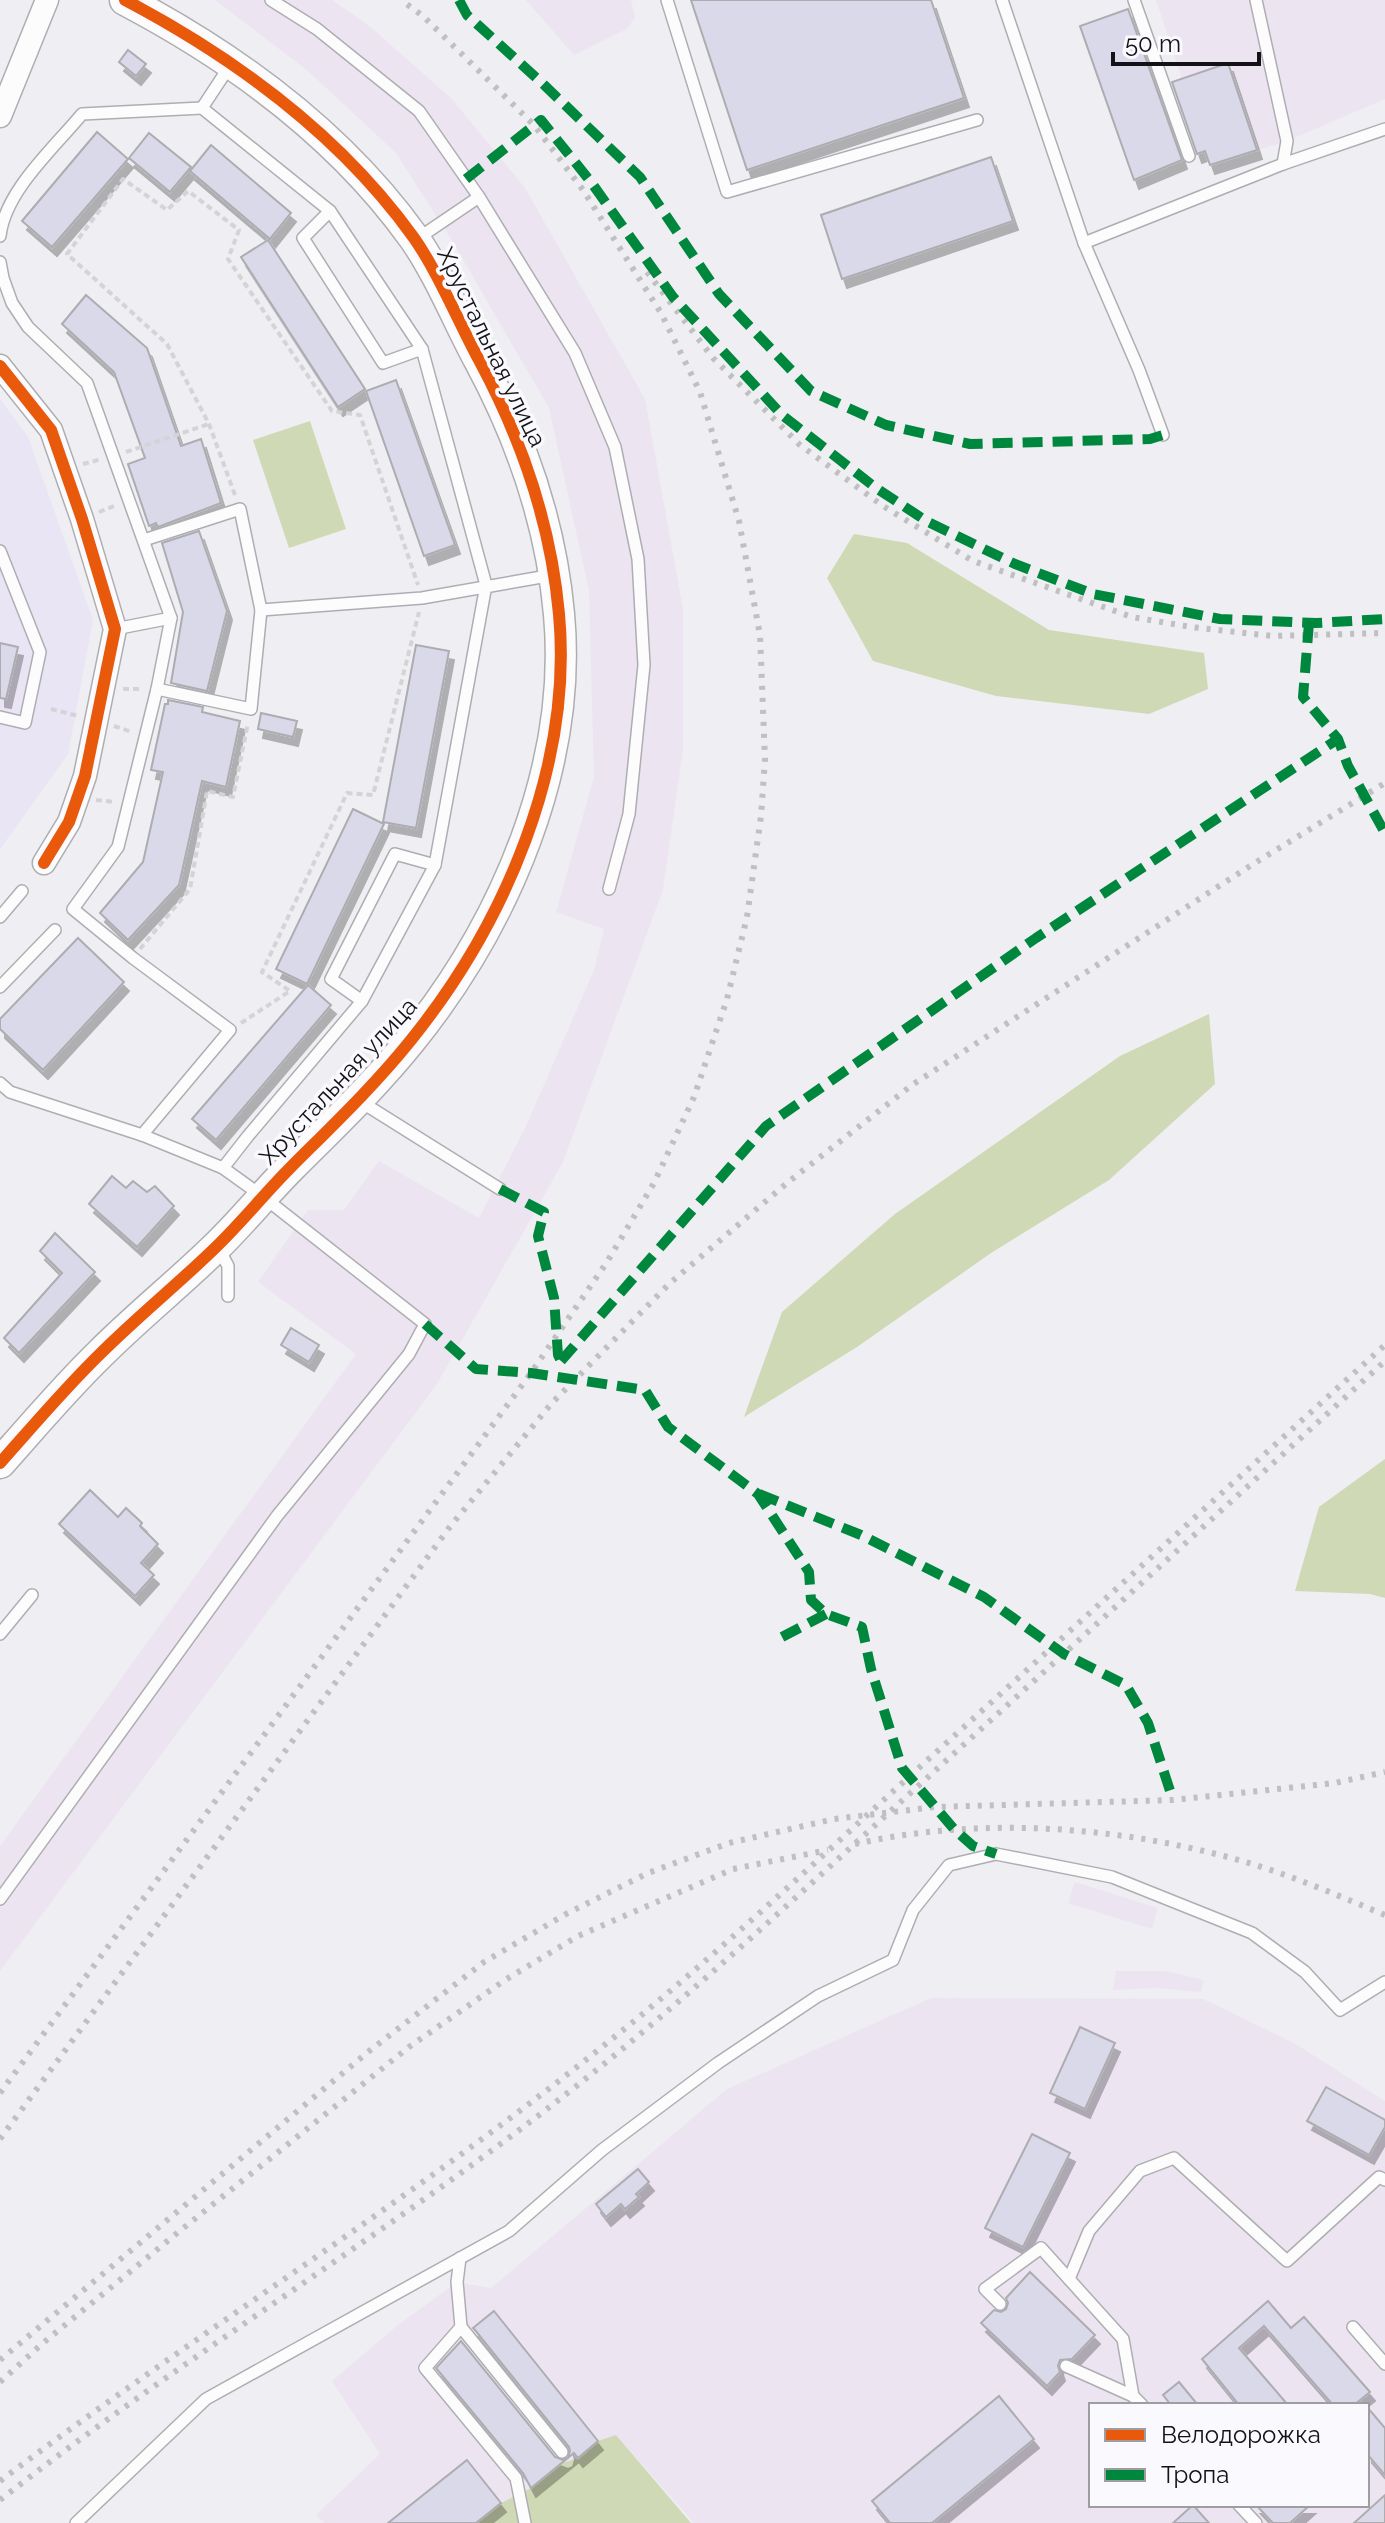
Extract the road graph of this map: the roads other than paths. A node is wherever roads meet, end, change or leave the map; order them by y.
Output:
1 (47, 0) edge
2 (125, 0) edge
3 (271, 0) edge
4 (667, 0) edge
5 (1002, 0) edge
6 (1134, 0) edge
7 (1256, 0) edge
8 (232, 63) junction
9 (202, 108) junction
10 (0, 116) edge
11 (977, 120) dead end
12 (1385, 129) edge
13 (1189, 156) dead end
14 (1283, 164) junction
15 (479, 197) junction
16 (330, 211) junction
17 (0, 236) edge
18 (415, 240) junction
19 (1084, 243) junction
20 (0, 262) edge
21 (422, 349) junction
22 (0, 366) edge
23 (1163, 435) dead end
24 (144, 540) junction
25 (0, 551) edge
26 (553, 575) junction
27 (486, 585) junction
28 (261, 610) junction
29 (171, 618) junction
30 (115, 629) junction
31 (157, 689) junction
32 (0, 717) edge
33 (44, 863) dead end
34 (435, 865) junction
35 (609, 889) dead end
36 (22, 891) dead end
37 (0, 917) edge
38 (55, 930) dead end
39 (0, 987) edge
40 (362, 1001) junction
41 (0, 1083) edge
42 (358, 1100) junction
43 (142, 1135) junction
44 (223, 1168) junction
45 (500, 1189) dead end
46 (262, 1196) junction
47 (217, 1246) junction
48 (228, 1296) dead end
49 (0, 1463) edge
50 (32, 1595) dead end
51 (0, 1634) edge
52 (0, 1899) edge
53 (1385, 1982) edge
54 (1385, 2180) edge
55 (460, 2258) junction
56 (1069, 2279) junction
57 (1000, 2304) dead end
58 (461, 2327) junction
59 (1353, 2327) dead end
60 (1385, 2364) edge
61 (1066, 2366) dead end
62 (1138, 2400) edge
63 (562, 2452) dead end
64 (1241, 2507) edge
65 (76, 2523) edge
66 (525, 2523) edge
67 (1256, 2523) edge

1 - 10 street
2 - 8 street, Хрустальная улица
3 - 15 lane
4 - 11 lane
5 - 19 lane
6 - 13 lane
7 - 14 lane
8 - 9 lane
8 - 18 street, Хрустальная улица
9 - 16 lane
9 - 17 lane
12 - 14 lane
14 - 19 lane
15 - 18 lane
15 - 35 lane
16 - 21 lane
16 - 21 lane
18 - 26 street, Хрустальная улица
19 - 23 lane
20 - 24 lane
21 - 27 lane
22 - 30 street
24 - 28 lane
24 - 29 lane
25 - 32 lane
26 - 27 lane
26 - 42 street, Хрустальная улица
27 - 28 lane
27 - 34 lane
28 - 31 lane
29 - 30 lane
29 - 31 lane
30 - 33 street
31 - 43 lane
34 - 40 lane
34 - 40 lane
36 - 37 lane
38 - 39 lane
40 - 44 lane
41 - 43 lane
42 - 45 lane
42 - 46 street, Хрустальная улица
43 - 44 lane
44 - 46 lane
46 - 47 street, Хрустальная улица
46 - 52 lane
47 - 48 lane
47 - 49 street, Хрустальная улица
50 - 51 lane
53 - 55 lane
54 - 56 lane
55 - 58 lane
55 - 65 lane
56 - 57 lane
56 - 62 lane
58 - 63 lane
58 - 66 lane
59 - 60 lane
61 - 62 lane
64 - 67 lane

